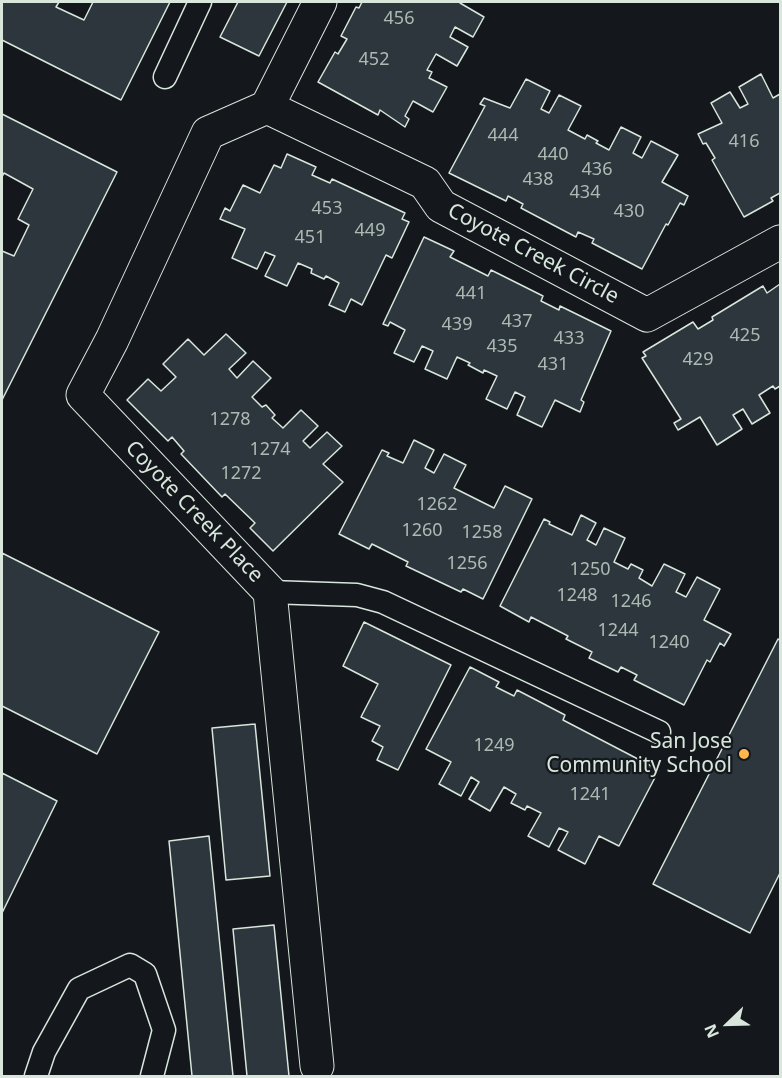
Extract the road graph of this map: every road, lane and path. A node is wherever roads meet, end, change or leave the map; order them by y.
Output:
1 (200, 2) edge
2 (320, 2) edge
3 (165, 77) dead end
4 (267, 107) junction
5 (780, 242) edge
6 (270, 592) junction
7 (659, 732) dead end
8 (317, 1066) dead end
9 (36, 1077) edge
10 (152, 1077) edge

1 - 3 lane
2 - 4 street
4 - 5 street, Coyote Creek Circle
4 - 6 street, Coyote Creek Place
6 - 7 lane
6 - 8 street, Coyote Creek Place
9 - 10 lane

